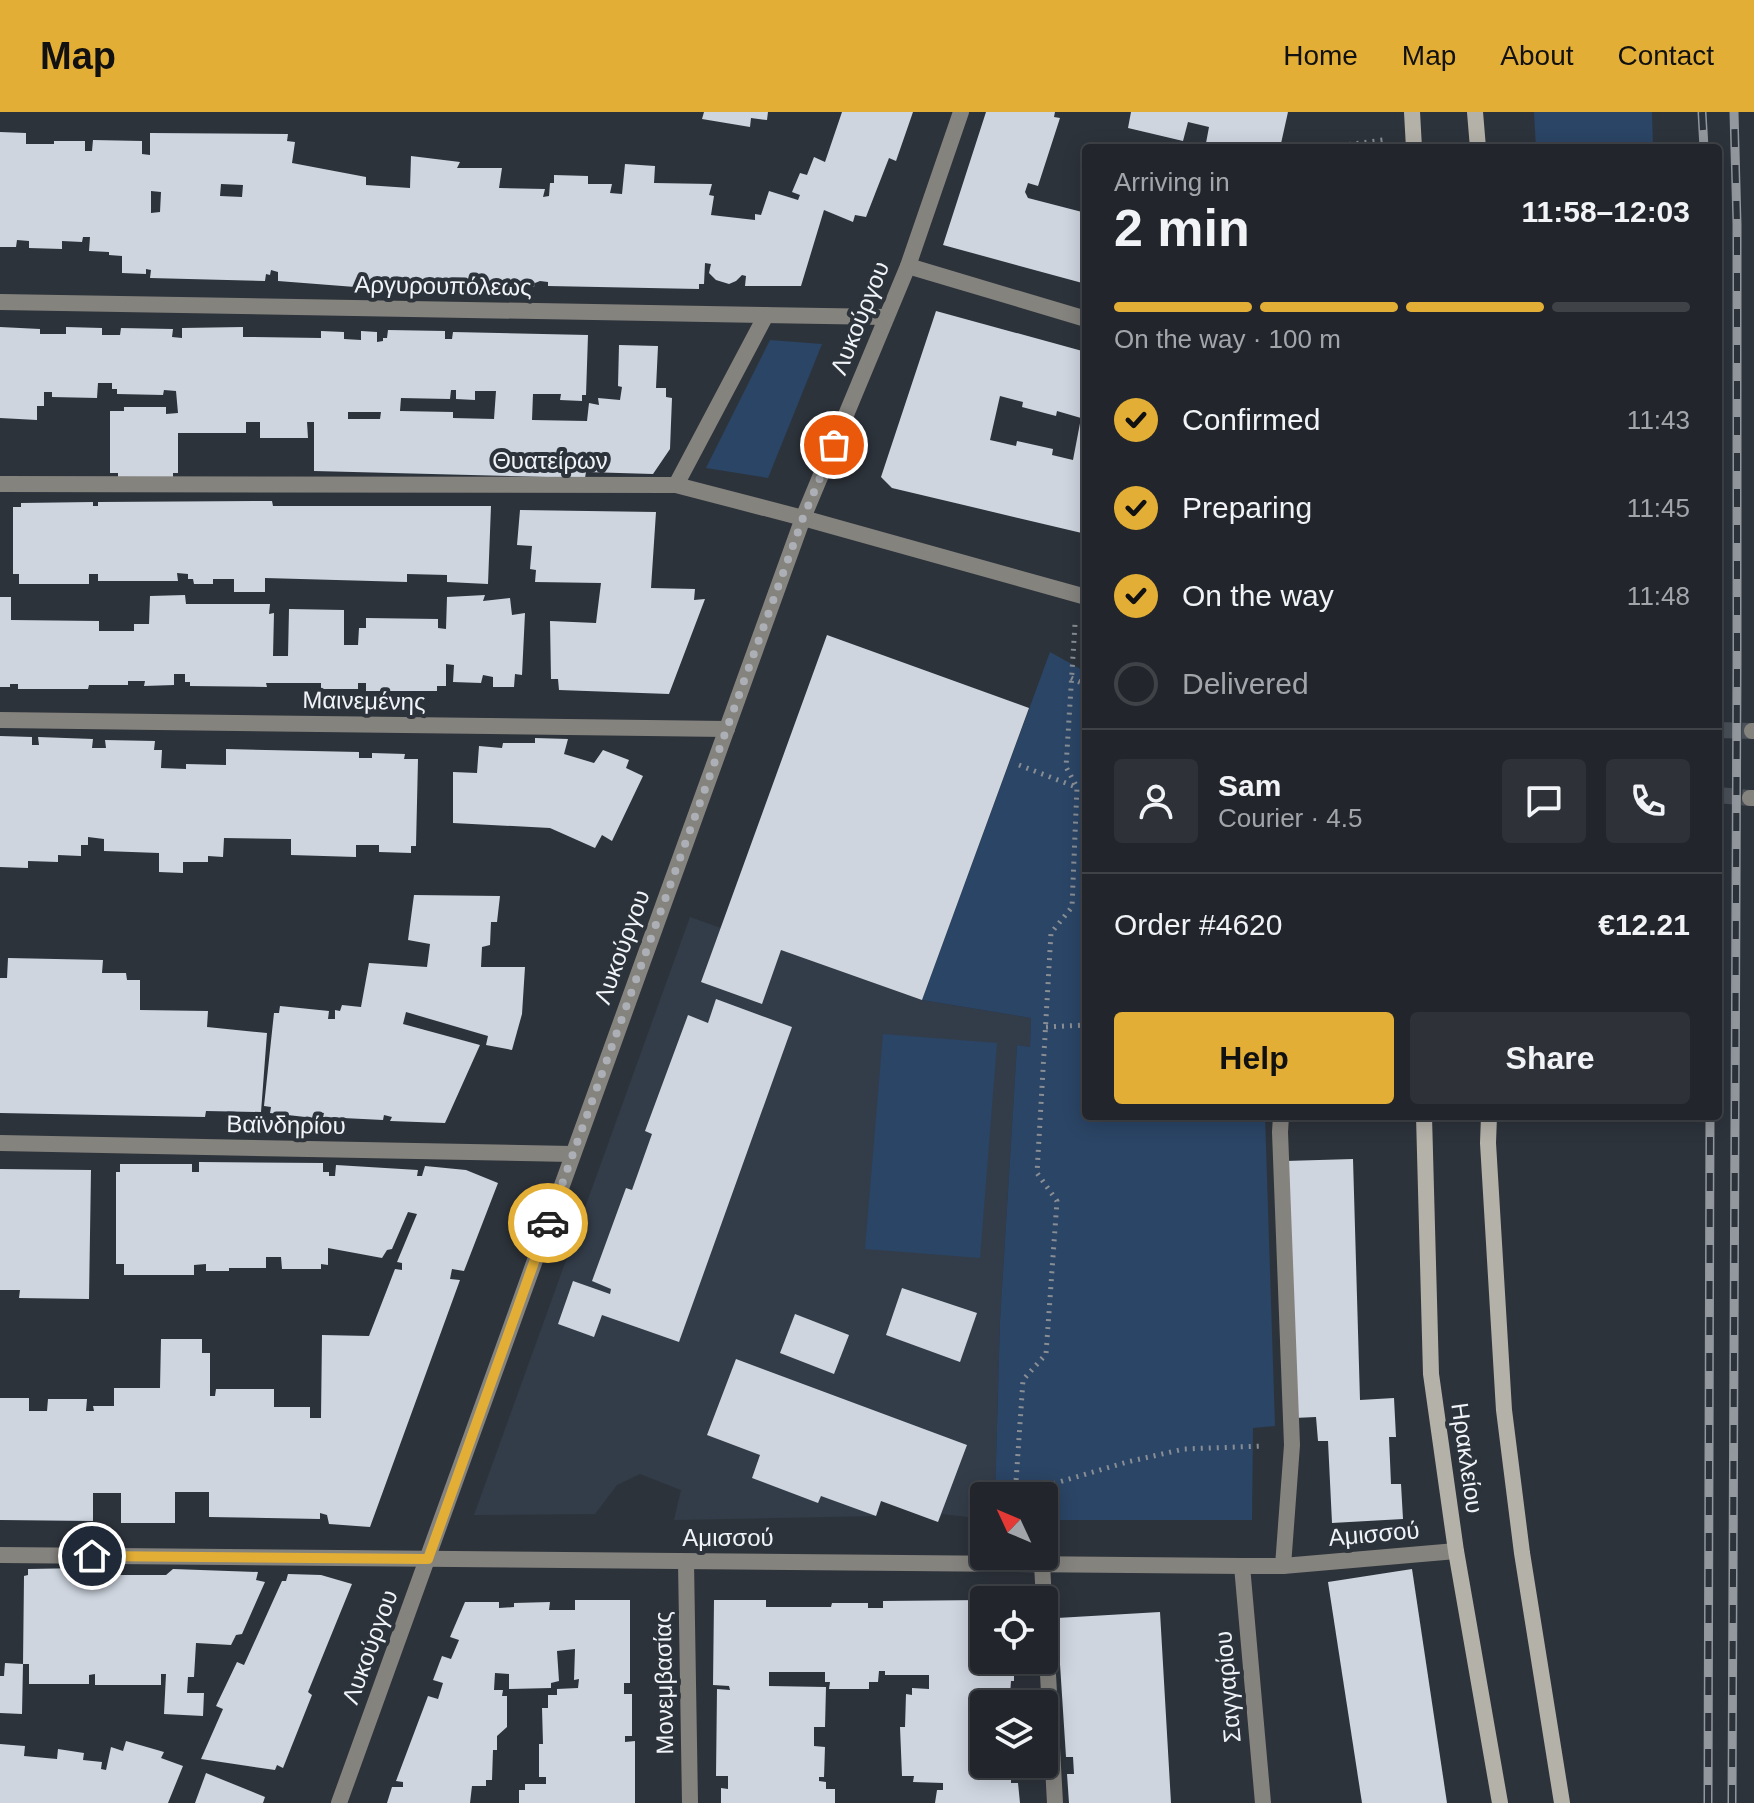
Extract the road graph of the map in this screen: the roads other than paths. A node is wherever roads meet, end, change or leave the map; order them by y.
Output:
1 (961, 112) edge
2 (1412, 112) edge
3 (1475, 112) edge
4 (1414, 142) edge
5 (1478, 144) edge
6 (908, 266) junction
7 (0, 302) edge
8 (766, 315) junction
9 (886, 317) junction
10 (1082, 318) edge
11 (0, 484) edge
12 (676, 485) junction
13 (803, 518) junction
14 (1081, 595) edge
15 (0, 720) edge
16 (727, 729) junction
17 (1281, 1120) edge
18 (1424, 1120) edge
19 (1489, 1120) edge
20 (0, 1143) edge
21 (572, 1154) junction
22 (1456, 1551) junction
23 (0, 1555) edge
24 (428, 1559) junction
25 (686, 1562) junction
26 (970, 1564) edge
27 (1058, 1564) edge
28 (1242, 1566) junction
29 (1283, 1566) junction
30 (1042, 1570) edge
31 (339, 1803) edge
32 (690, 1803) edge
33 (1055, 1803) edge
34 (1263, 1803) edge
35 (1500, 1803) edge
36 (1562, 1803) edge

1 - 6 street, Λυκούργου
2 - 4 main road
3 - 5 main road
6 - 9 street, Λυκούργου
6 - 10 street
7 - 8 street, Αργυρουπόλεως
8 - 9 street, Αργυρουπόλεως
8 - 12 street
9 - 13 street, Λυκούργου
11 - 12 street, Θυατείρων
12 - 13 street, Θυατείρων
13 - 14 street, Θυατείρων
13 - 16 street, Λυκούργου
15 - 16 street, Μαινεμένης
16 - 21 street, Λυκούργου
17 - 29 street
18 - 22 main road, Ηρακλείου
19 - 36 main road, Ηρακλείου
20 - 21 street, Βαϊνδηρίου
21 - 24 street, Λυκούργου
22 - 29 street, Αμισσού
22 - 35 main road, Ηρακλείου
23 - 24 street, Αμισσού
24 - 25 street, Αμισσού
24 - 31 street, Λυκούργου
25 - 26 street, Αμισσού
25 - 32 street, Μονεμβασίας
27 - 28 street, Αμισσού
28 - 29 street, Αμισσού
28 - 34 street, Σαγγαρίου
30 - 33 street

